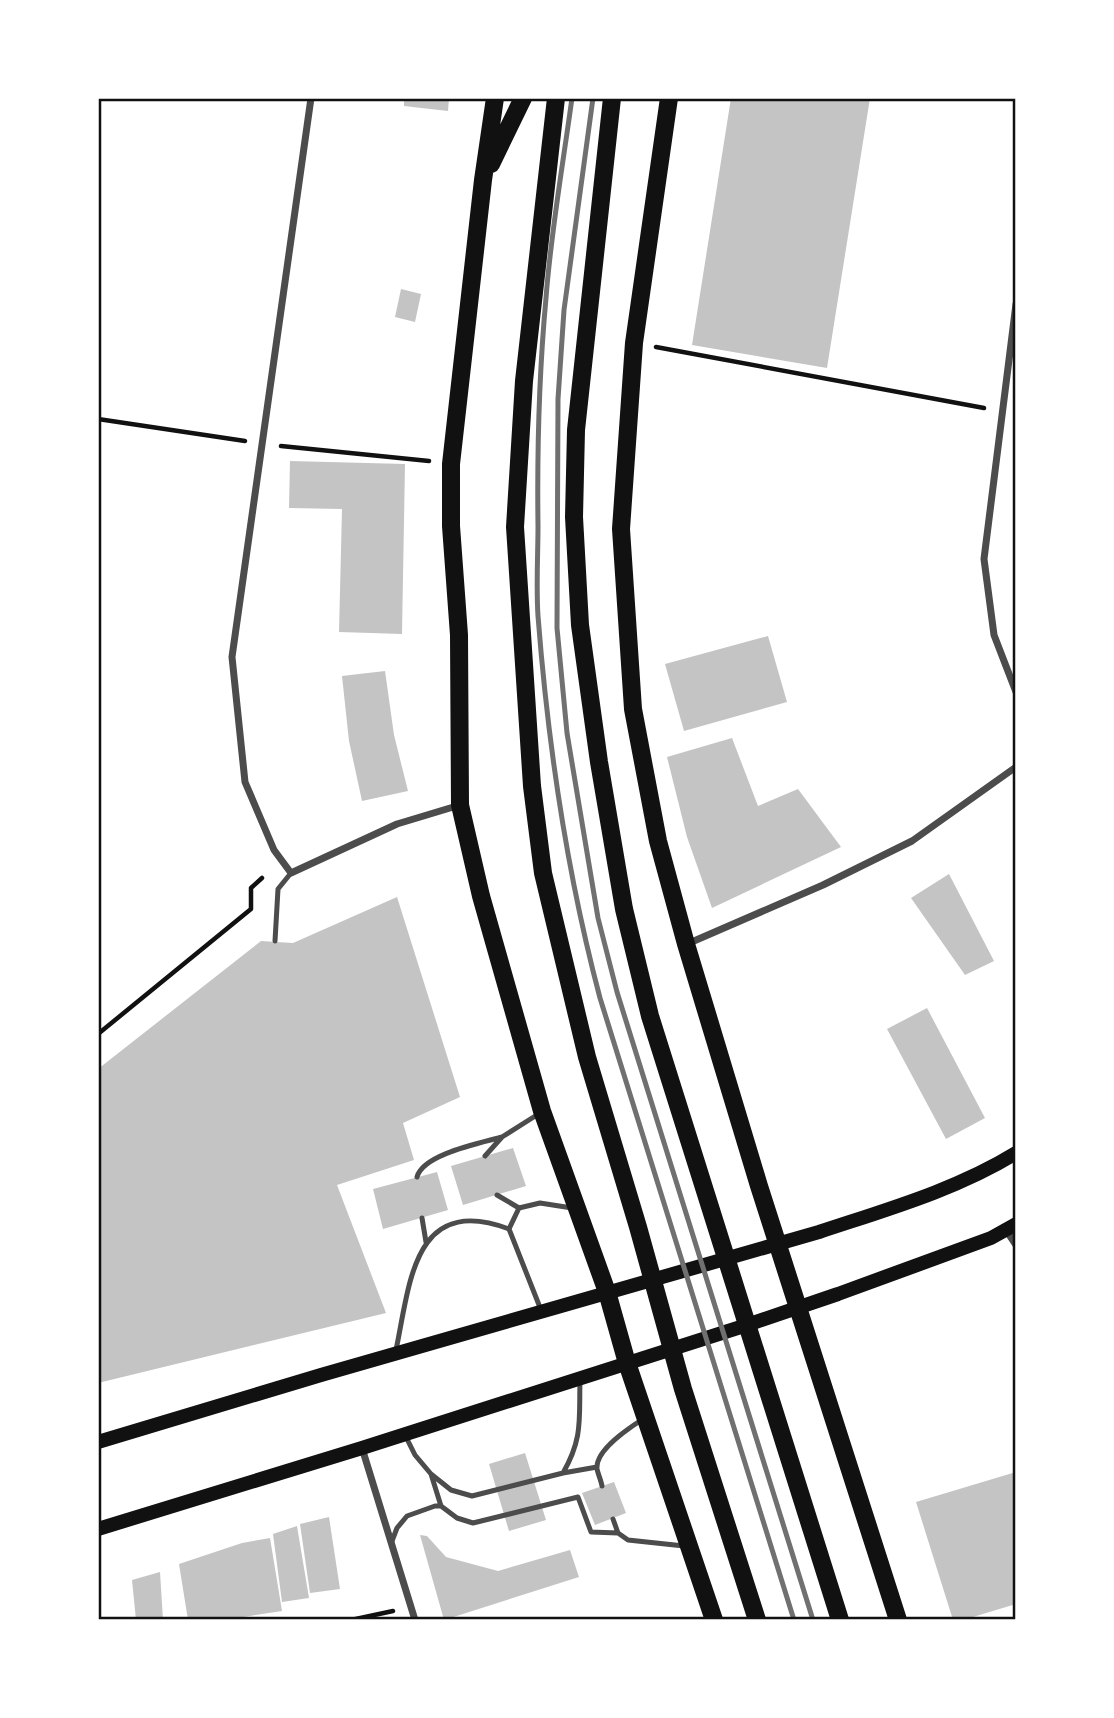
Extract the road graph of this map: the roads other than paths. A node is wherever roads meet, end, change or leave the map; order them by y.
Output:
1 (311, 98) edge
2 (495, 98) edge
3 (523, 98) edge
4 (556, 98) edge
5 (612, 98) edge
6 (669, 98) edge
7 (483, 180) junction
8 (1016, 304) edge
9 (1016, 692) edge
10 (1016, 767) edge
11 (460, 805) junction
12 (291, 873) junction
13 (275, 941) dead end
14 (686, 944) junction
15 (542, 1111) junction
16 (502, 1137) junction
17 (1016, 1153) edge
18 (485, 1156) dead end
19 (417, 1177) dead end
20 (497, 1195) dead end
21 (519, 1208) junction
22 (576, 1208) junction
23 (422, 1218) dead end
24 (1011, 1227) edge
25 (509, 1229) junction
26 (426, 1243) junction
27 (778, 1243) junction
28 (1016, 1245) edge
29 (726, 1257) junction
30 (652, 1278) junction
31 (607, 1292) junction
32 (798, 1307) junction
33 (541, 1311) junction
34 (747, 1325) junction
35 (672, 1349) junction
36 (395, 1353) junction
37 (627, 1363) junction
38 (580, 1380) junction
39 (645, 1417) junction
40 (405, 1435) junction
41 (98, 1443) edge
42 (362, 1448) junction
43 (597, 1467) junction
44 (563, 1473) junction
45 (431, 1474) junction
46 (602, 1486) dead end
47 (441, 1506) junction
48 (613, 1519) dead end
49 (98, 1529) edge
50 (618, 1533) junction
51 (392, 1541) junction
52 (690, 1546) junction
53 (415, 1620) edge
54 (714, 1620) edge
55 (757, 1620) edge
56 (840, 1620) edge
57 (898, 1620) edge

1 - 12 street
2 - 7 main road
3 - 7 main road
4 - 30 main road
5 - 29 main road
6 - 14 main road
7 - 11 main road
8 - 9 street
10 - 14 street
11 - 12 street
11 - 15 main road
12 - 13 lane
14 - 27 main road
15 - 16 lane
15 - 22 main road
16 - 18 lane
16 - 19 lane
17 - 27 main road
20 - 21 lane
21 - 22 lane
21 - 25 lane
22 - 31 main road
23 - 26 lane
24 - 28 street
24 - 32 main road
25 - 26 lane
25 - 33 lane
26 - 36 lane
27 - 29 main road
27 - 32 main road
29 - 30 main road
29 - 34 main road
30 - 31 main road
30 - 35 main road
31 - 33 main road
31 - 37 main road
32 - 34 main road
32 - 57 main road
33 - 36 main road
34 - 35 main road
34 - 56 main road
35 - 37 main road
35 - 55 main road
36 - 41 main road
37 - 38 main road
37 - 39 main road
38 - 40 main road
38 - 44 lane
39 - 43 lane
39 - 52 main road
40 - 42 main road
40 - 45 lane
42 - 49 main road
42 - 51 street
43 - 44 lane
43 - 46 lane
44 - 45 lane
45 - 47 lane
47 - 50 lane
47 - 51 lane
48 - 50 lane
50 - 52 lane
51 - 53 street
52 - 54 main road

